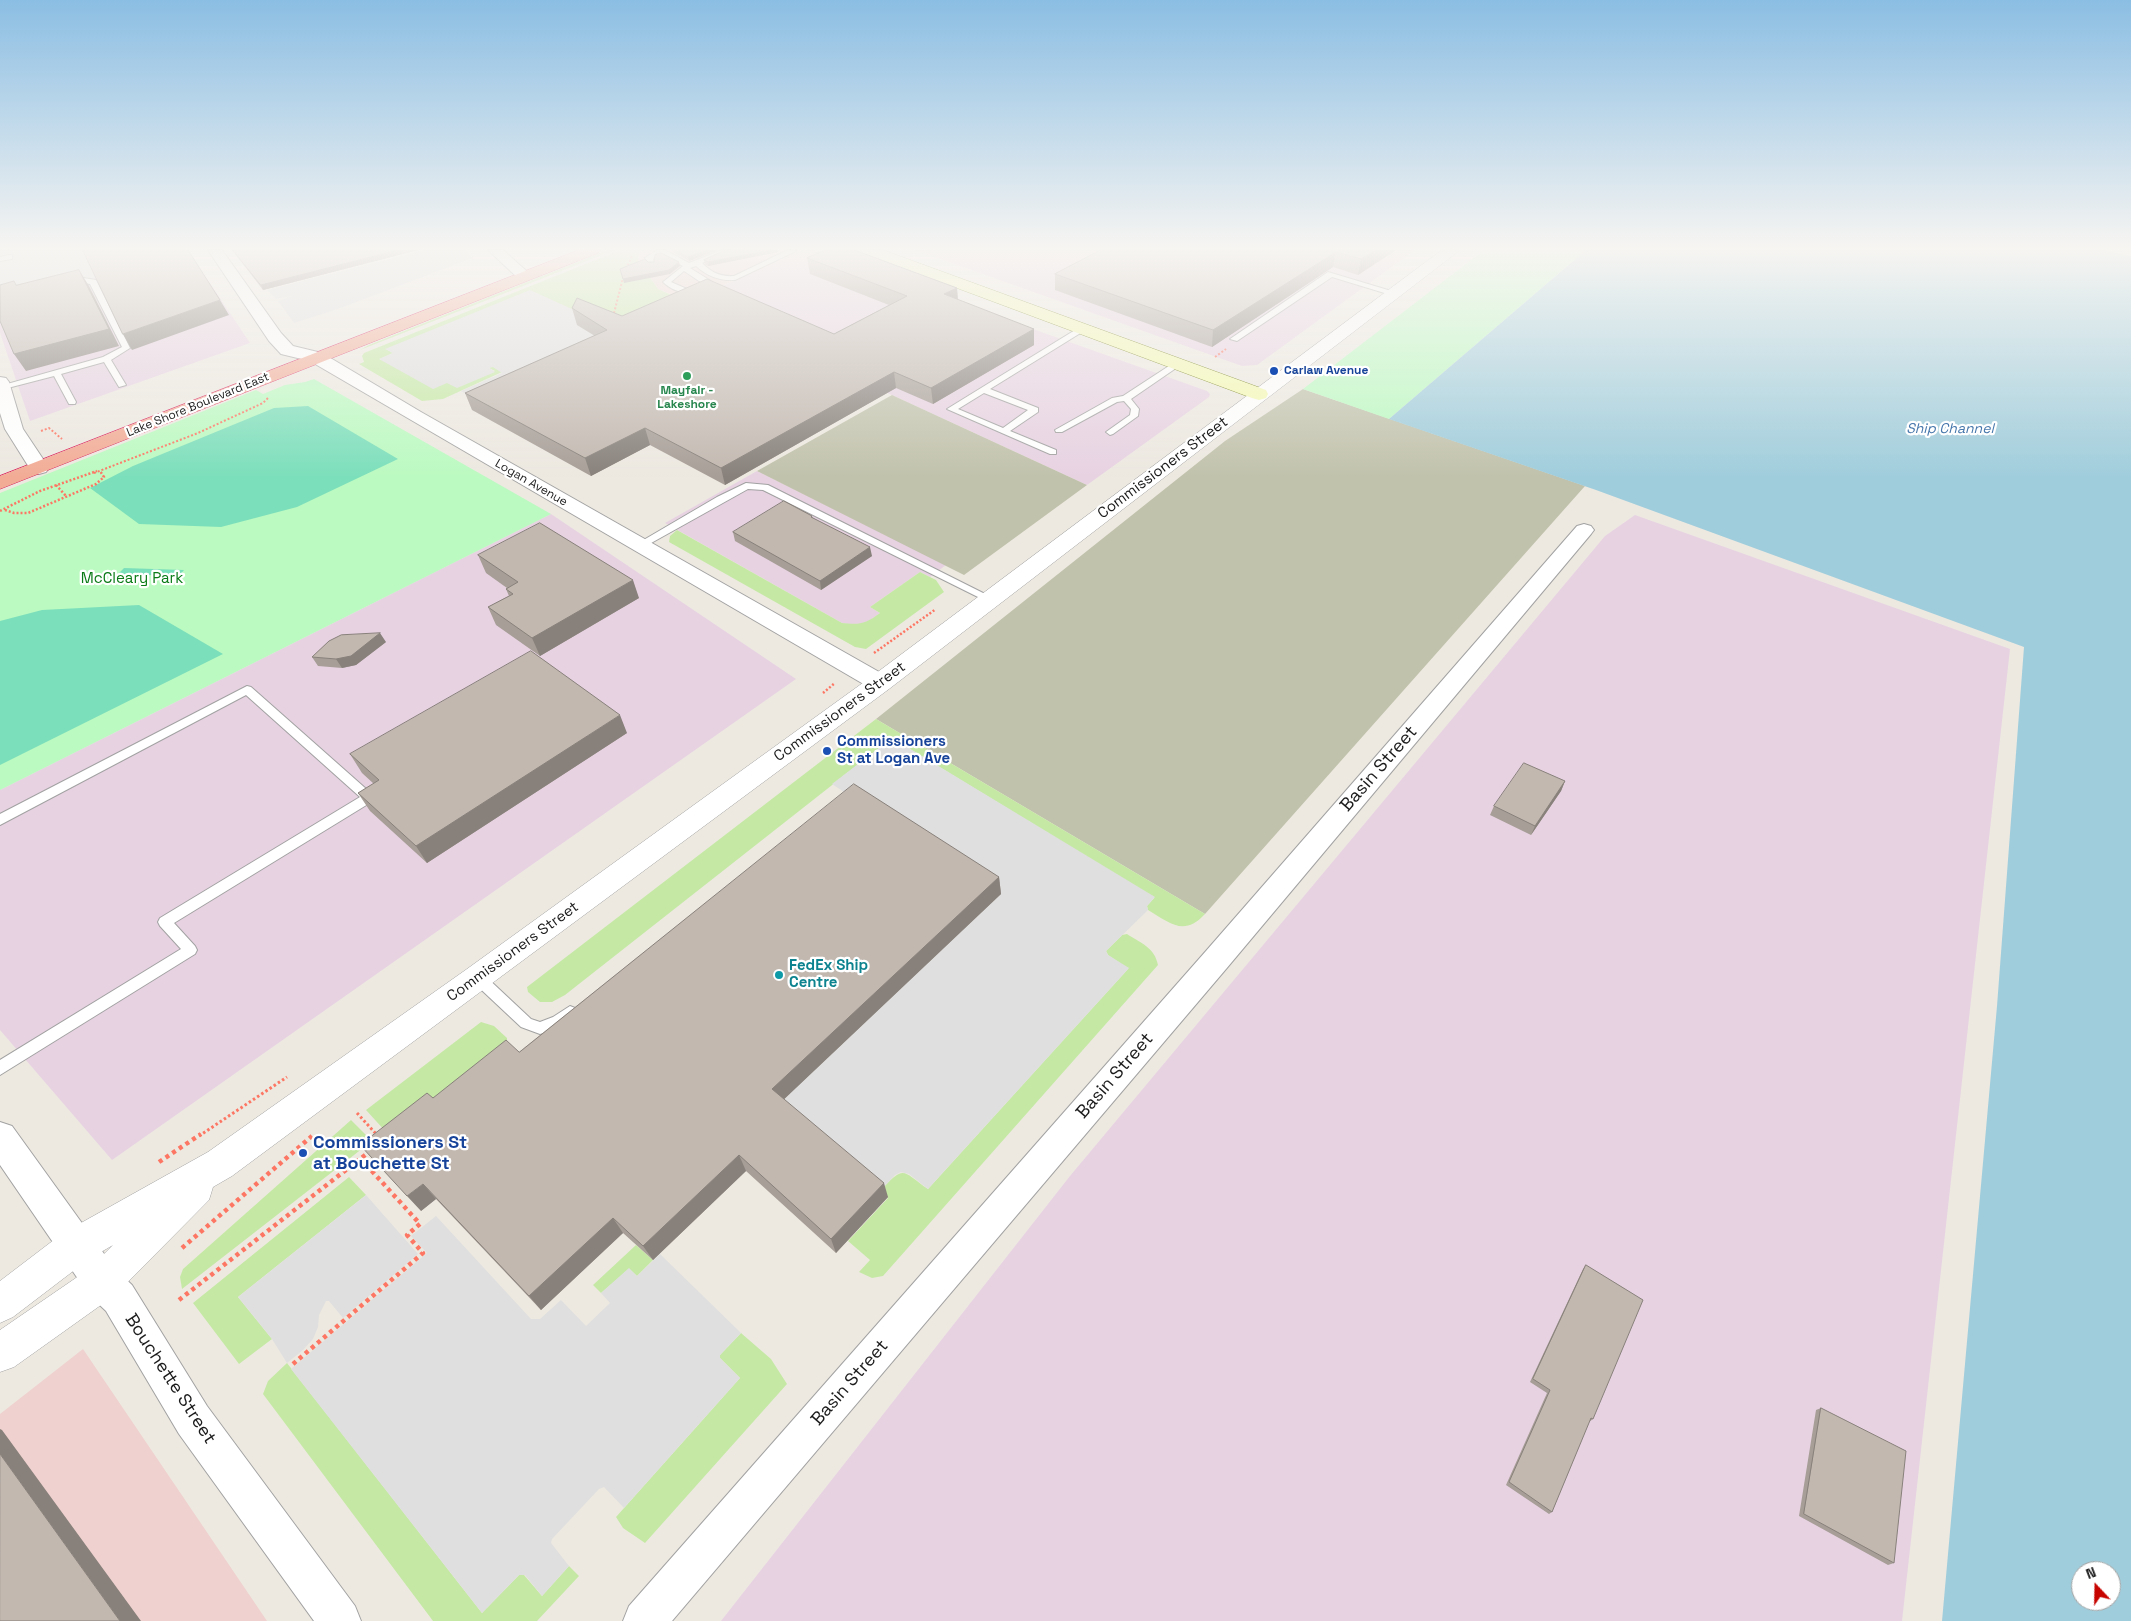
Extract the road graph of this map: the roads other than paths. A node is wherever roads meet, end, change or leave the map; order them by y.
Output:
1 (115, 326) edge
2 (267, 326) edge
3 (381, 326) edge
4 (1074, 326) edge
5 (1254, 326) edge
6 (1350, 326) edge
7 (1083, 329) junction
8 (1234, 339) edge
9 (316, 348) junction
10 (287, 350) junction
11 (269, 357) dead end
12 (106, 359) junction
13 (1178, 364) junction
14 (56, 372) junction
15 (1, 385) edge
16 (122, 385) dead end
17 (984, 390) junction
18 (1259, 394) junction
19 (1126, 398) junction
20 (72, 402) dead end
21 (1059, 430) dead end
22 (1004, 431) junction
23 (1110, 432) dead end
24 (1052, 452) dead end
25 (37, 455) junction
26 (0, 463) edge
27 (0, 483) edge
28 (1584, 530) dead end
29 (640, 545) junction
30 (990, 599) junction
31 (880, 682) junction
32 (0, 820) edge
33 (478, 978) junction
34 (581, 1003) edge
35 (0, 1068) edge
36 (0, 1137) edge
37 (220, 1164) junction
38 (76, 1246) junction
39 (102, 1282) junction
40 (0, 1304) edge
41 (0, 1353) edge
42 (340, 1621) edge
43 (644, 1621) edge

1 - 12 lane
2 - 10 street
3 - 9 highway, Lake Shore Boulevard East
4 - 7 main road
5 - 8 lane
6 - 18 street, Commissioners Street
7 - 13 main road
7 - 17 lane
9 - 10 street, Logan Avenue
9 - 25 highway, Lake Shore Boulevard East
9 - 29 street, Logan Avenue
10 - 11 highway, Lake Shore Boulevard East
12 - 14 lane
12 - 16 lane
13 - 18 main road
13 - 19 lane
14 - 15 lane
14 - 20 lane
15 - 25 street
17 - 22 lane
17 - 22 lane
18 - 30 street, Commissioners Street
19 - 21 lane
19 - 23 lane
22 - 24 lane
25 - 26 highway, Lake Shore Boulevard East
25 - 27 highway, Lake Shore Boulevard East
28 - 43 street, Basin Street
29 - 30 lane
29 - 31 street, Logan Avenue
30 - 31 street, Commissioners Street
31 - 33 street, Commissioners Street
32 - 35 lane
33 - 34 lane
33 - 37 street, Commissioners Street
36 - 38 street, Bouchette Street
37 - 38 street, Commissioners Street
37 - 39 street, Commissioners Street
38 - 39 street, Bouchette Street
38 - 40 street, Commissioners Street
39 - 41 street, Commissioners Street
39 - 42 street, Bouchette Street

